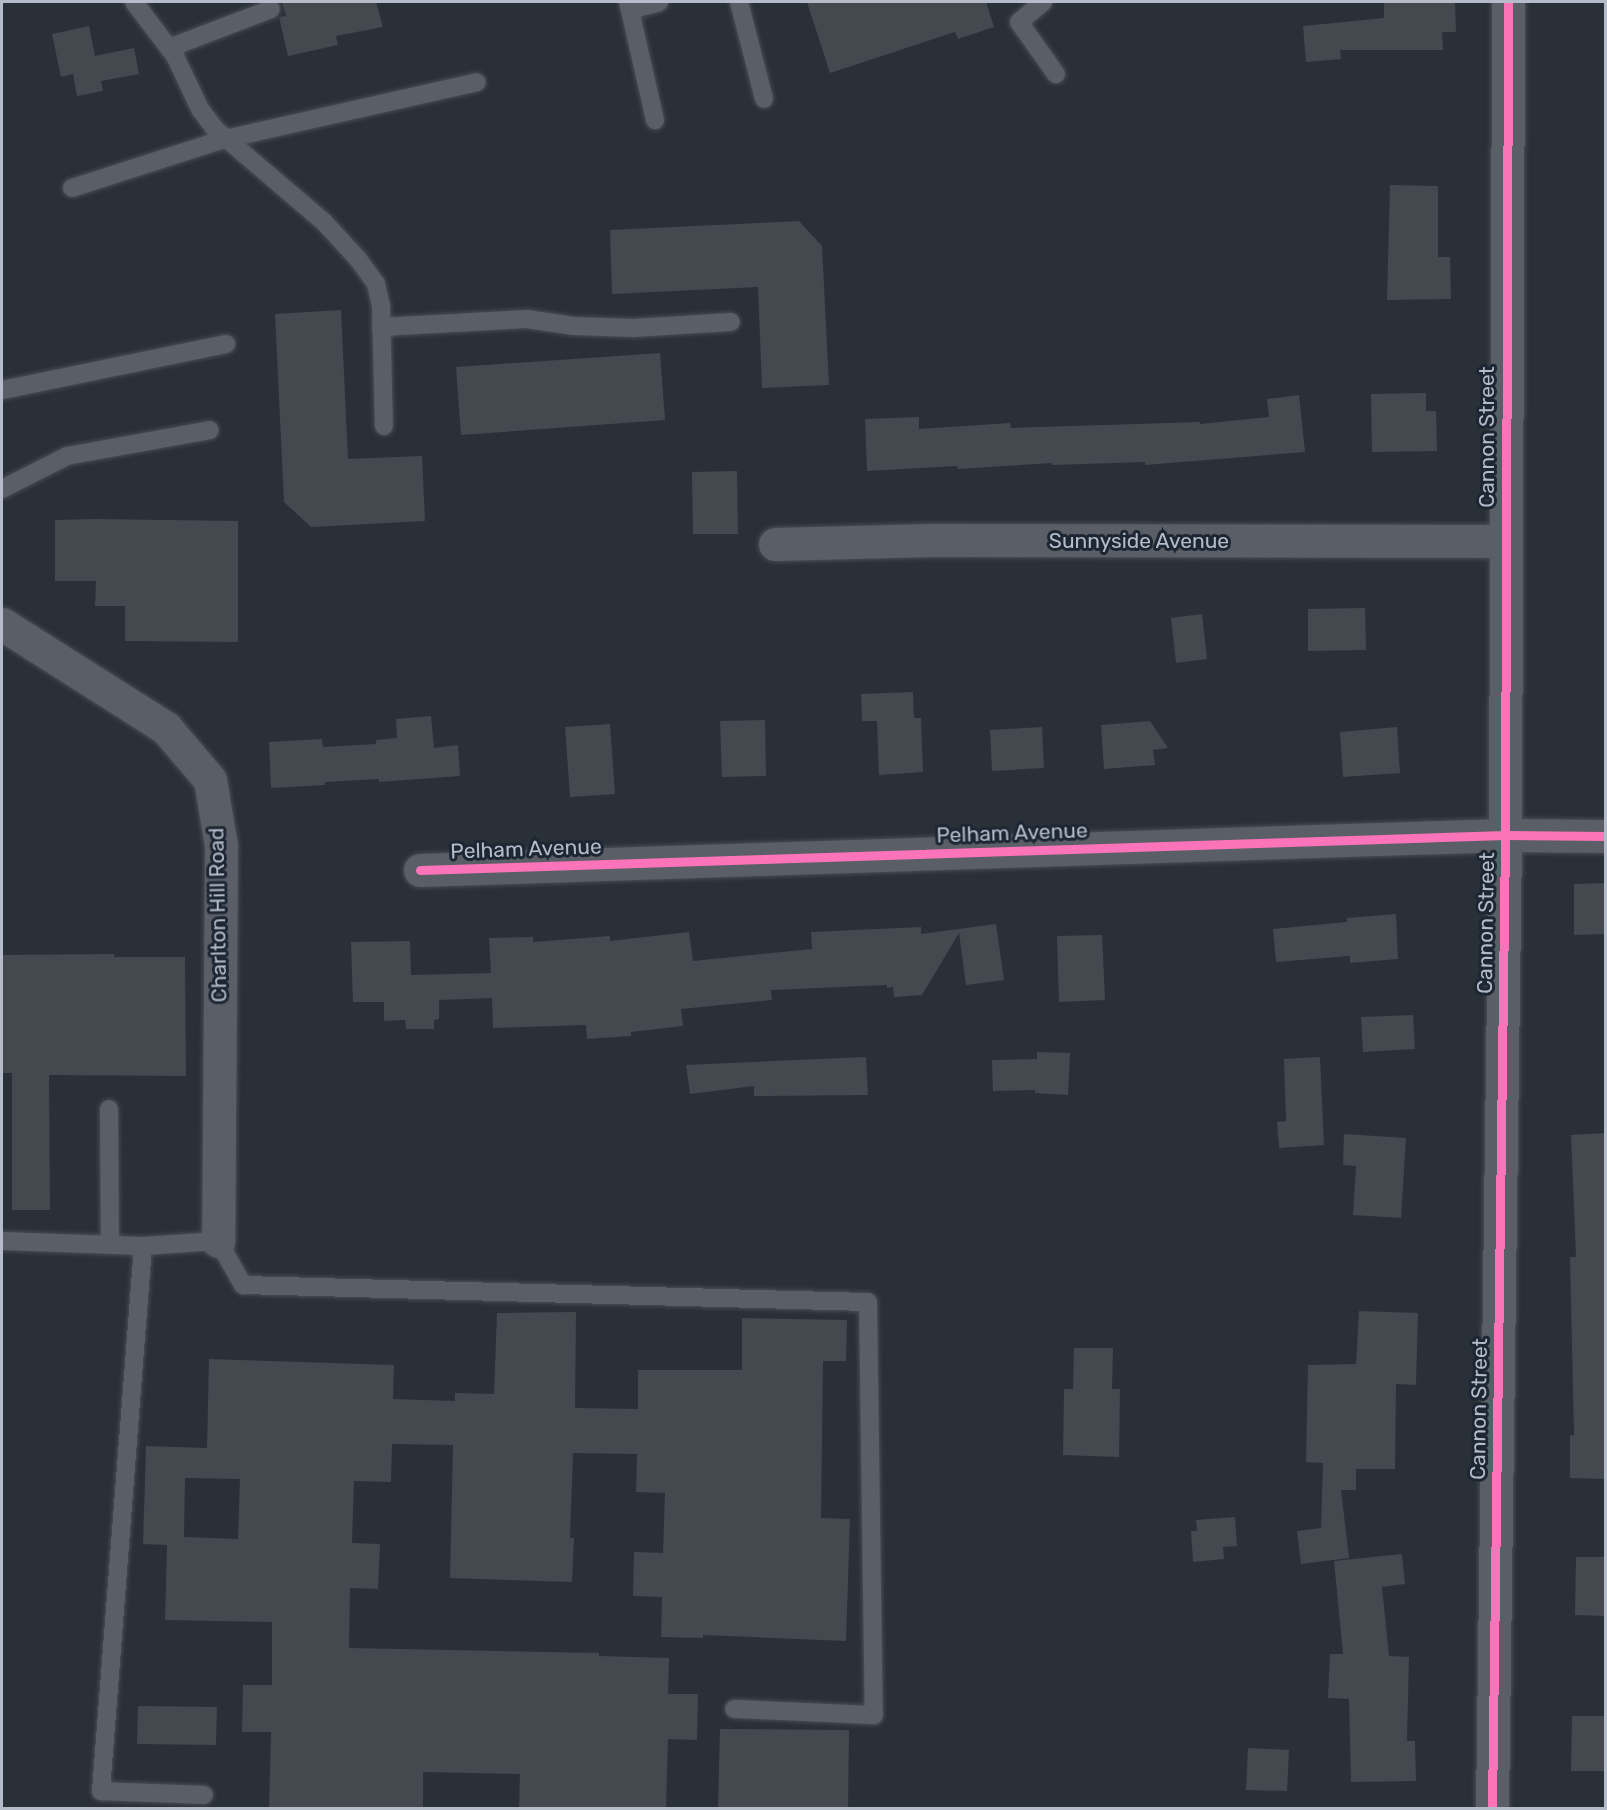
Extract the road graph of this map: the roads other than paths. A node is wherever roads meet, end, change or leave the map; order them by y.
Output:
1 (134, 2) edge
2 (659, 2) edge
3 (739, 2) edge
4 (1043, 2) edge
5 (1508, 2) edge
6 (629, 5) edge
7 (271, 9) dead end
8 (169, 48) junction
9 (1056, 74) dead end
10 (477, 82) dead end
11 (764, 99) dead end
12 (655, 120) dead end
13 (225, 139) junction
14 (72, 188) dead end
15 (731, 322) dead end
16 (381, 327) junction
17 (226, 344) dead end
18 (2, 390) edge
19 (384, 426) dead end
20 (210, 430) dead end
21 (2, 489) edge
22 (1504, 541) junction
23 (775, 544) dead end
24 (2, 624) edge
25 (1505, 835) junction
26 (1605, 836) edge
27 (420, 870) dead end
28 (109, 1109) dead end
29 (2, 1241) edge
30 (218, 1241) junction
31 (110, 1244) junction
32 (143, 1246) junction
33 (734, 1709) dead end
34 (204, 1795) dead end
35 (1492, 1809) edge

1 - 8 lane
2 - 6 lane
3 - 11 lane
4 - 9 lane
5 - 22 street, Cannon Street
6 - 12 lane
7 - 8 lane
8 - 13 lane
10 - 13 lane
13 - 14 lane
13 - 16 lane
15 - 16 lane
16 - 19 lane
17 - 18 lane
20 - 21 lane
22 - 23 street, Sunnyside Avenue
22 - 25 street, Cannon Street
24 - 30 street, Charlton Hill Road
25 - 26 street, Pelham Avenue
25 - 27 street, Pelham Avenue
25 - 35 street, Cannon Street
28 - 31 lane
29 - 31 lane
30 - 32 lane
30 - 33 lane
31 - 32 lane
32 - 34 lane

